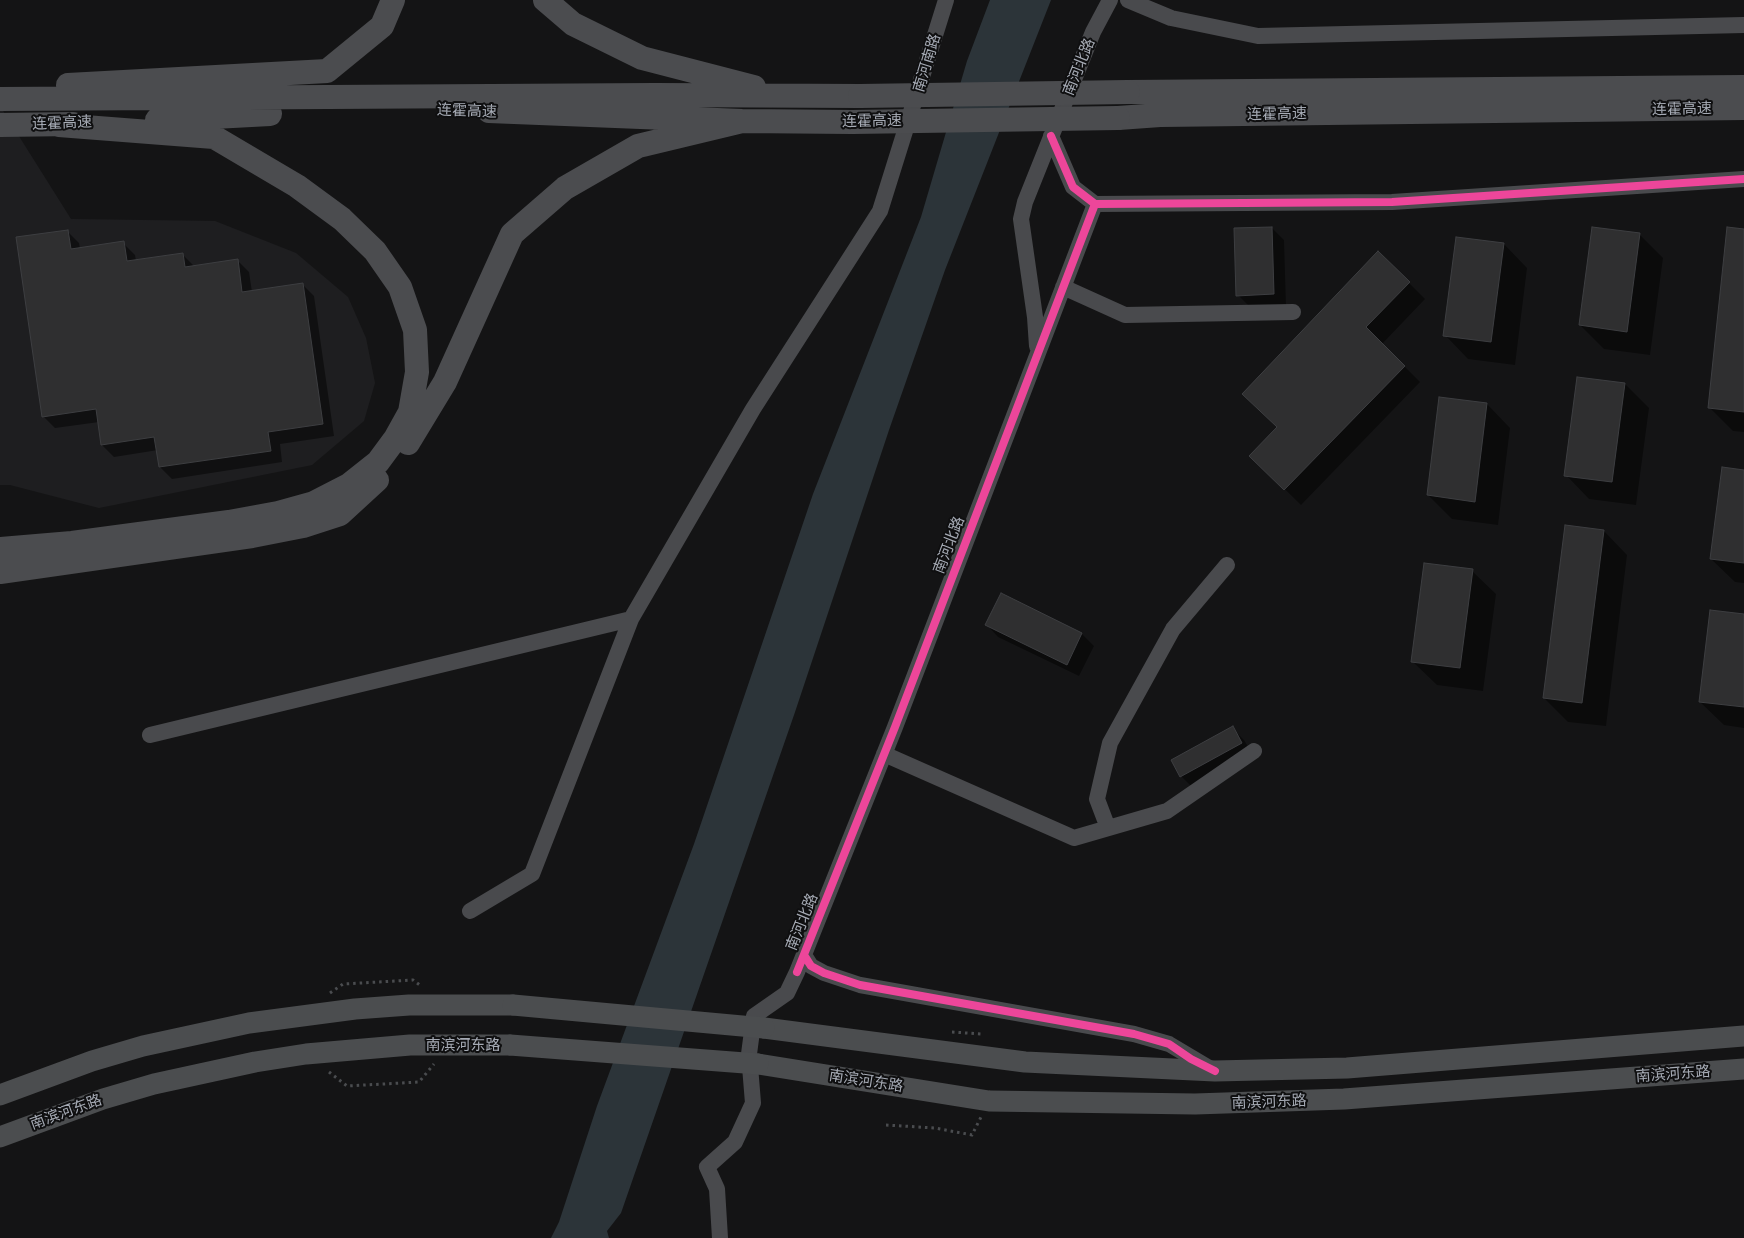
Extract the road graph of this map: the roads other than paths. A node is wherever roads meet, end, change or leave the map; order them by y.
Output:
1 (393, 0) edge
2 (545, 0) edge
3 (946, 0) edge
4 (1110, 0) edge
5 (1128, 0) edge
6 (1744, 24) edge
7 (1744, 87) edge
8 (0, 88) edge
9 (62, 92) junction
10 (790, 96) junction
11 (0, 99) edge
12 (1744, 108) edge
13 (742, 122) junction
14 (0, 124) edge
15 (59, 124) junction
16 (1051, 136) junction
17 (1744, 178) edge
18 (1096, 204) junction
19 (1063, 287) junction
20 (1293, 312) dead end
21 (1036, 357) junction
22 (0, 549) edge
23 (1227, 565) dead end
24 (0, 572) edge
25 (631, 619) junction
26 (150, 735) dead end
27 (1254, 751) dead end
28 (884, 754) junction
29 (1108, 828) junction
30 (470, 911) dead end
31 (804, 955) junction
32 (1744, 1036) edge
33 (1744, 1068) edge
34 (1215, 1070) junction
35 (0, 1094) edge
36 (0, 1137) edge
37 (720, 1238) edge

1 - 9 highway
2 - 10 highway
3 - 25 street, 南河南路
4 - 16 street, 南河北路
5 - 6 street
7 - 10 highway, 连霍高速, bridge
8 - 9 highway
9 - 10 highway, 连霍高速
9 - 11 highway, 连霍高速
12 - 13 highway, 连霍高速, bridge
13 - 15 highway, 连霍高速
13 - 24 highway
14 - 15 highway, 连霍高速
15 - 22 highway
16 - 18 street
16 - 21 street, 南河北路
17 - 18 street
18 - 19 street, 南河北路
19 - 20 street
19 - 21 street, 南河北路
21 - 28 street, 南河北路
23 - 29 street
25 - 26 street
25 - 30 street, 南河南路
27 - 29 street
28 - 29 street
28 - 31 street, 南河北路
31 - 34 street
31 - 37 street, 南河北路
32 - 34 main road
33 - 36 main road, 南滨河东路, bridge
34 - 35 main road, bridge

